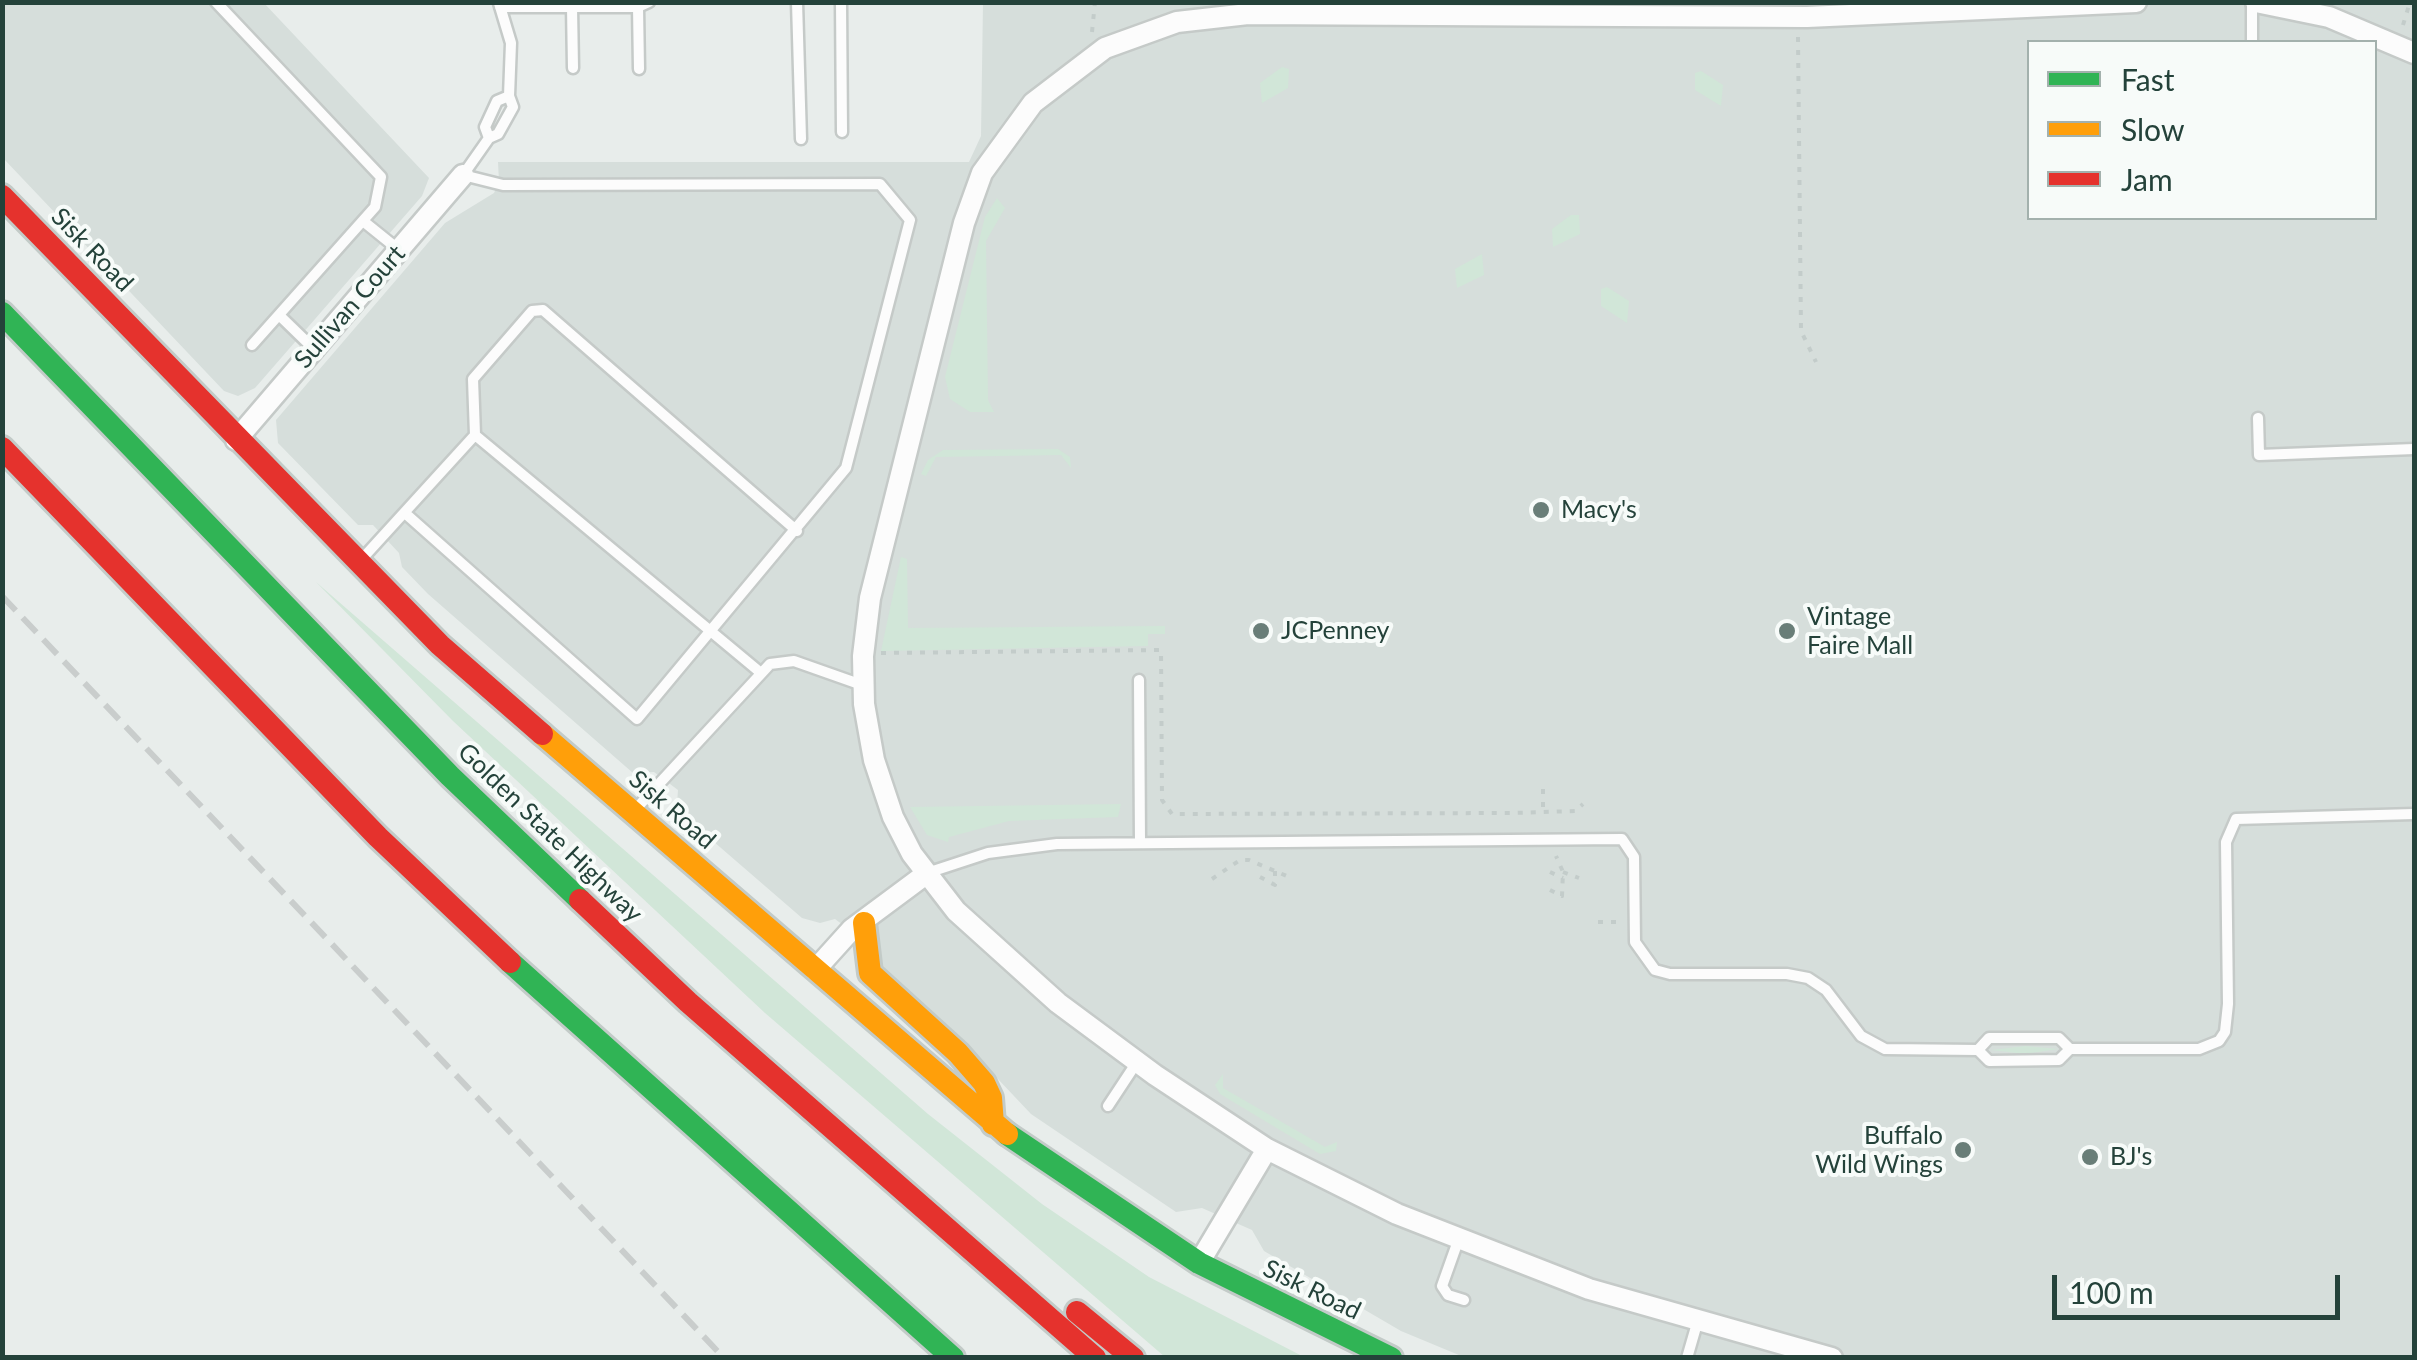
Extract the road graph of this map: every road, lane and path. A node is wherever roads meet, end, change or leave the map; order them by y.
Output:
1 (216, 2) edge
2 (797, 2) edge
3 (842, 2) edge
4 (1095, 2) edge
5 (2136, 2) edge
6 (2254, 2) edge
7 (2410, 2) edge
8 (644, 4) edge
9 (500, 5) edge
10 (572, 7) junction
11 (2403, 24) dead end
12 (1093, 34) dead end
13 (1798, 37) dead end
14 (2252, 40) edge
15 (2414, 53) edge
16 (573, 68) dead end
17 (639, 69) dead end
18 (842, 132) dead end
19 (802, 138) dead end
20 (463, 175) junction
21 (2, 196) edge
22 (363, 221) junction
23 (399, 250) junction
24 (2, 313) edge
25 (279, 315) junction
26 (252, 345) dead end
27 (314, 348) junction
28 (1816, 362) dead end
29 (2258, 418) dead end
30 (475, 434) junction
31 (236, 440) junction
32 (2, 448) edge
33 (2414, 449) edge
34 (406, 514) junction
35 (798, 531) junction
36 (358, 563) junction
37 (712, 633) junction
38 (881, 654) dead end
39 (761, 673) junction
40 (1139, 680) dead end
41 (862, 685) junction
42 (1543, 789) dead end
43 (1583, 804) dead end
44 (1543, 810) junction
45 (1554, 811) junction
46 (632, 812) junction
47 (1245, 813) junction
48 (2414, 814) edge
49 (1554, 818) dead end
50 (1245, 820) dead end
51 (1140, 843) junction
52 (1556, 856) dead end
53 (1275, 870) junction
54 (1550, 872) dead end
55 (926, 874) junction
56 (1563, 875) junction
57 (1260, 877) dead end
58 (1288, 877) dead end
59 (1578, 878) dead end
60 (1212, 879) dead end
61 (1550, 890) dead end
62 (1598, 922) dead end
63 (1618, 922) dead end
64 (864, 923) junction
65 (816, 970) junction
66 (688, 1002) junction
67 (554, 1004) junction
68 (2070, 1049) junction
69 (1978, 1050) junction
70 (1137, 1062) junction
71 (1108, 1106) dead end
72 (994, 1124) junction
73 (1267, 1149) junction
74 (1458, 1241) junction
75 (1200, 1262) junction
76 (1464, 1300) dead end
77 (1698, 1320) junction
78 (920, 1358) edge
79 (953, 1358) edge
80 (1095, 1358) edge
81 (1134, 1358) edge
82 (1391, 1358) edge
83 (1687, 1358) edge
84 (1832, 1358) edge

1 - 22 lane
2 - 19 lane
3 - 18 lane
4 - 12 path
5 - 41 street
6 - 14 lane
6 - 15 street
7 - 11 path
8 - 10 lane
8 - 17 lane
9 - 10 lane
9 - 20 lane
10 - 16 lane
13 - 28 path
20 - 23 street, Sullivan Court
20 - 35 lane
21 - 31 main road, Sisk Road
22 - 23 lane
22 - 25 lane
23 - 27 street, Sullivan Court
24 - 66 main road, Golden State Highway
25 - 26 lane
25 - 27 lane
27 - 31 street, Sullivan Court
29 - 33 lane
30 - 34 lane
30 - 35 lane
30 - 37 lane
31 - 36 main road, Sisk Road
32 - 67 main road
34 - 36 lane
34 - 37 lane
35 - 37 lane
36 - 46 main road, Sisk Road
37 - 39 lane
38 - 47 path
39 - 41 lane
39 - 46 lane
40 - 51 lane
41 - 55 street
42 - 44 path
43 - 45 path
44 - 45 path
44 - 47 path
45 - 49 path
46 - 65 main road, Sisk Road
47 - 50 path
48 - 68 lane
51 - 55 lane
51 - 69 lane
52 - 56 path
53 - 57 path
53 - 58 path
53 - 60 path
54 - 56 path
55 - 64 street
55 - 70 street
56 - 59 path
56 - 61 path
62 - 63 path
64 - 65 street
64 - 72 main road
65 - 72 main road, Sisk Road
66 - 80 main road, Golden State Highway
66 - 81 main road
67 - 78 main road
67 - 79 main road
68 - 69 lane
68 - 69 lane
70 - 71 lane
70 - 73 street
72 - 75 main road, Sisk Road
73 - 74 street
73 - 75 street
74 - 76 lane
74 - 77 street
75 - 82 main road, Sisk Road
77 - 83 lane
77 - 84 street

